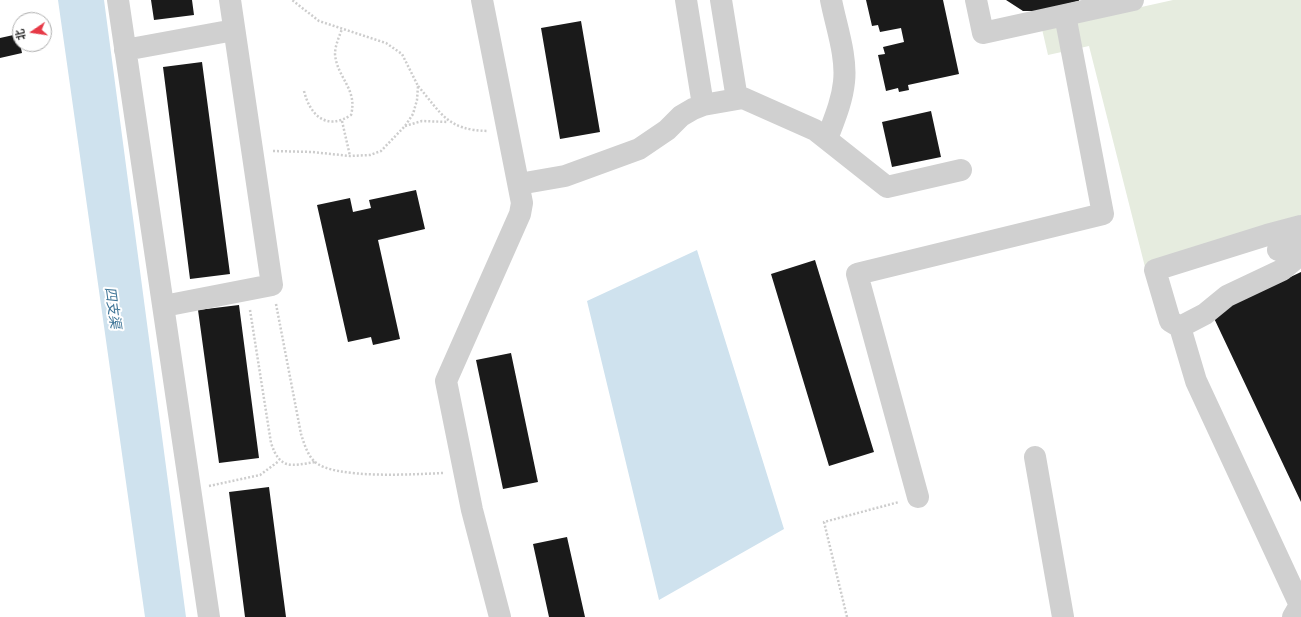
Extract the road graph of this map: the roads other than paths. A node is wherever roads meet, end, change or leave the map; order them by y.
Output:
1 (118, 0) edge
2 (230, 0) edge
3 (482, 0) edge
4 (686, 0) edge
5 (721, 0) edge
6 (831, 0) edge
7 (976, 0) edge
8 (1133, 0) edge
9 (1065, 15) junction
10 (234, 30) junction
11 (125, 50) junction
12 (737, 99) junction
13 (703, 104) junction
14 (827, 138) junction
15 (961, 170) dead end
16 (519, 184) junction
17 (1301, 226) edge
18 (1301, 241) edge
19 (1278, 250) dead end
20 (1301, 254) edge
21 (164, 306) junction
22 (1180, 327) junction
23 (1035, 457) dead end
24 (918, 497) road end
25 (209, 617) edge
26 (500, 617) edge
27 (1063, 617) edge
28 (1293, 617) edge

1 - 11 lane
2 - 10 lane
3 - 16 lane
4 - 13 lane
5 - 12 lane
6 - 14 lane
7 - 9 lane
8 - 9 lane
9 - 24 lane
10 - 11 lane
10 - 21 lane
11 - 21 lane
12 - 13 lane
12 - 14 lane
13 - 16 lane
14 - 15 lane
16 - 26 lane
17 - 22 lane
18 - 19 lane
20 - 22 lane
21 - 25 lane
22 - 28 lane
23 - 27 lane

